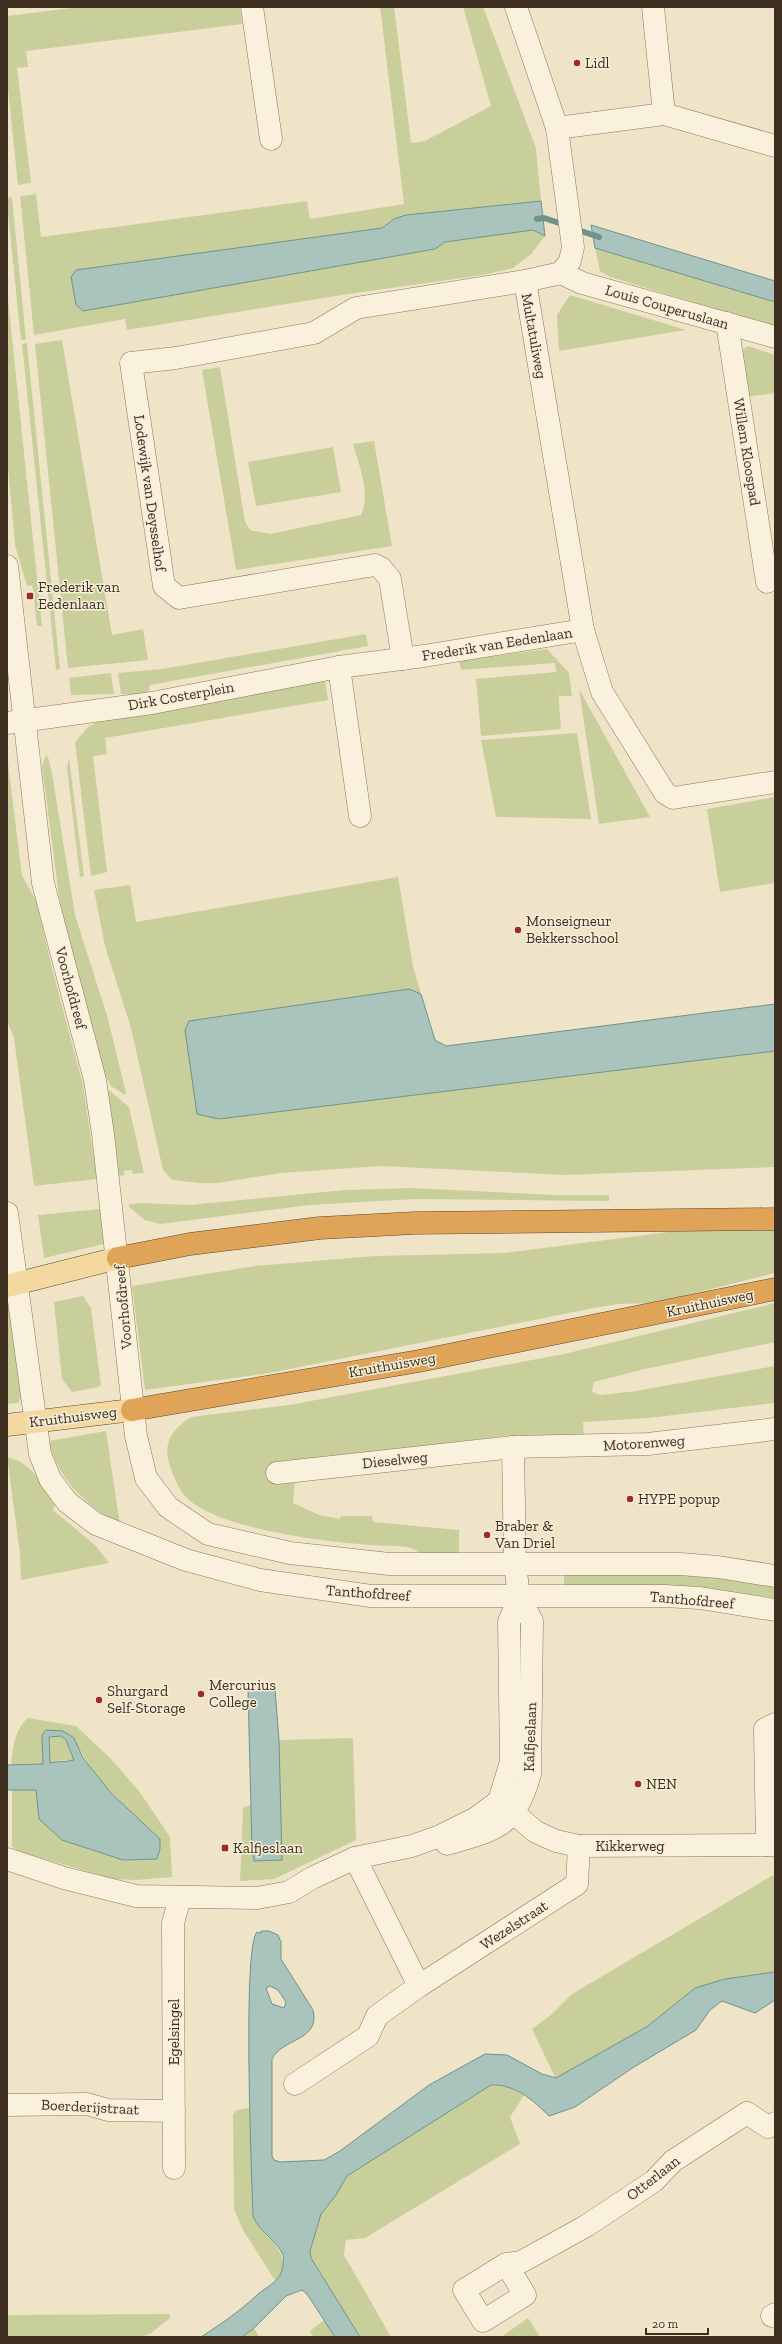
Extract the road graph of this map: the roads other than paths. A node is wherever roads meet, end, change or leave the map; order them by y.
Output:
1 (252, 7) edge
2 (516, 7) edge
3 (653, 7) edge
4 (664, 114) junction
5 (558, 128) junction
6 (271, 140) dead end
7 (775, 146) edge
8 (561, 273) junction
9 (525, 281) junction
10 (727, 323) junction
11 (775, 337) edge
12 (7, 566) edge
13 (767, 582) dead end
14 (583, 630) junction
15 (403, 659) junction
16 (339, 667) junction
17 (15, 722) edge
18 (775, 782) edge
19 (360, 816) dead end
20 (7, 1213) edge
21 (775, 1219) edge
22 (118, 1258) junction
23 (12, 1285) edge
24 (775, 1289) edge
25 (132, 1410) junction
26 (36, 1421) junction
27 (7, 1425) edge
28 (775, 1429) edge
29 (513, 1447) junction
30 (277, 1473) dead end
31 (515, 1564) junction
32 (775, 1576) edge
33 (519, 1597) junction
34 (775, 1610) edge
35 (775, 1724) edge
36 (507, 1807) junction
37 (771, 1845) edge
38 (579, 1846) junction
39 (7, 1858) edge
40 (355, 1858) junction
41 (180, 1898) junction
42 (419, 1986) junction
43 (295, 2084) dead end
44 (7, 2105) edge
45 (174, 2111) junction
46 (773, 2129) edge
47 (174, 2168) dead end
48 (506, 2264) dead end

1 - 6 street
2 - 5 street
3 - 4 street
4 - 5 street
4 - 7 street
5 - 8 street
8 - 9 street, Multatuliweg
8 - 10 street, Louis Couperuslaan
9 - 14 street, Multatuliweg
9 - 15 street, Lodewijk van Deysselhof
10 - 11 street, Louis Couperuslaan
10 - 13 street, Willem Kloospad
12 - 17 street, Voorhofdreef
14 - 15 street, Frederik van Eedenlaan
14 - 18 street, Frederik van Eedenlaan
15 - 16 street, Dirk Costerplein
16 - 17 street, Dirk Costerplein
16 - 19 street
17 - 22 street, Voorhofdreef
20 - 23 street
21 - 22 highway
22 - 23 main road
22 - 25 street, Voorhofdreef
23 - 26 street
24 - 25 highway, Kruithuisweg
25 - 26 main road, Kruithuisweg
25 - 31 street, Tanthofdreef
26 - 27 main road, Kruithuisweg
26 - 33 street, Tanthofdreef
28 - 29 street, Motorenweg
29 - 30 street, Dieselweg
29 - 31 street, Kalfjeslaan
31 - 32 street, Tanthofdreef
31 - 33 street, Kalfjeslaan
33 - 34 street, Tanthofdreef
33 - 36 street, Kalfjeslaan
35 - 37 street
36 - 38 street, Kikkerweg
36 - 40 street
37 - 38 street, Kikkerweg
38 - 42 street, Wezelstraat
39 - 41 street
40 - 41 street
40 - 42 street
41 - 45 street, Egelsingel
42 - 43 street, Wezelstraat
44 - 45 street, Boerderijstraat
45 - 47 street, Egelsingel
46 - 48 street, Otterlaan

